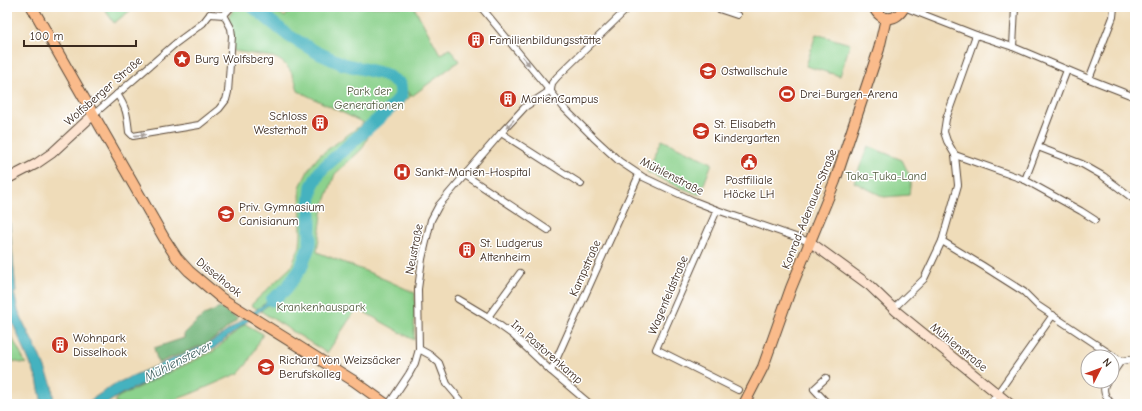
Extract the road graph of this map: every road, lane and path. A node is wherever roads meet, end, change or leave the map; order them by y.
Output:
1 (32, 7) edge
2 (209, 7) edge
3 (231, 7) edge
4 (630, 7) edge
5 (713, 7) edge
6 (874, 7) edge
7 (904, 7) edge
8 (1015, 7) edge
9 (1114, 7) edge
10 (485, 8) edge
11 (210, 14) junction
12 (737, 15) dead end
13 (224, 16) junction
14 (886, 18) junction
15 (976, 35) junction
16 (1013, 47) junction
17 (1067, 70) junction
18 (1088, 79) junction
19 (551, 90) junction
20 (117, 94) junction
21 (1135, 97) edge
22 (93, 115) junction
23 (501, 133) junction
24 (1038, 147) junction
25 (955, 155) junction
26 (465, 175) junction
27 (639, 175) junction
28 (9, 178) edge
29 (1025, 180) junction
30 (581, 184) dead end
31 (1135, 200) edge
32 (717, 210) junction
33 (1095, 220) dead end
34 (548, 230) dead end
35 (942, 241) junction
36 (810, 242) junction
37 (520, 273) dead end
38 (458, 299) dead end
39 (893, 308) junction
40 (1053, 316) junction
41 (488, 317) junction
42 (419, 349) junction
43 (1135, 360) edge
44 (1121, 361) joint
45 (551, 371) junction
46 (826, 378) dead end
47 (1104, 389) edge
48 (738, 390) dead end
49 (997, 393) junction
50 (387, 404) edge
51 (464, 404) edge
52 (590, 404) edge
53 (744, 404) edge
54 (828, 404) edge
55 (990, 404) edge
56 (1010, 404) edge
57 (1112, 404) edge

1 - 22 main road, Disselhook
2 - 11 street
3 - 13 street
4 - 19 street
5 - 12 street
6 - 14 main road
7 - 14 main road
7 - 15 street
8 - 16 street
9 - 18 street
10 -> 19 street, Mühlenstraße
11 - 13 street
11 - 20 street, Wolfsberger Straße
20 -> 13 street
14 - 36 main road, Konrad-Adenauer-Straße
15 - 16 street
15 - 25 street
16 - 17 street
17 - 18 street
17 - 24 street
18 - 21 street
19 -> 23 street, Neustraße
19 - 27 street, Mühlenstraße
20 - 22 street, Wolfsberger Straße
22 - 28 street, Wolfsberger Straße
22 - 50 main road, Disselhook
23 - 26 street, Neustraße
23 - 30 street
24 - 29 street
24 - 31 street
25 - 29 street
25 - 35 street
26 - 34 street
26 - 42 street, Neustraße
27 - 32 street, Mühlenstraße
27 - 45 street, Kampstraße
29 - 33 street
32 - 36 street, Mühlenstraße
32 - 48 street, Wagenfeldstraße
35 - 39 street
35 - 40 street
36 - 39 street, Mühlenstraße
36 - 53 main road, Konrad-Adenauer-Straße
37 - 41 street
38 - 41 street, Im Pastorenkamp
39 - 49 street, Mühlenstraße
40 - 44 street
40 - 49 street
41 - 45 street, Im Pastorenkamp
42 - 50 street, Neustraße
42 - 51 street
43 - 44 street
45 - 52 street, Im Pastorenkamp
46 - 54 street
47 - 57 street
49 - 55 street
49 - 56 street, Mühlenstraße

